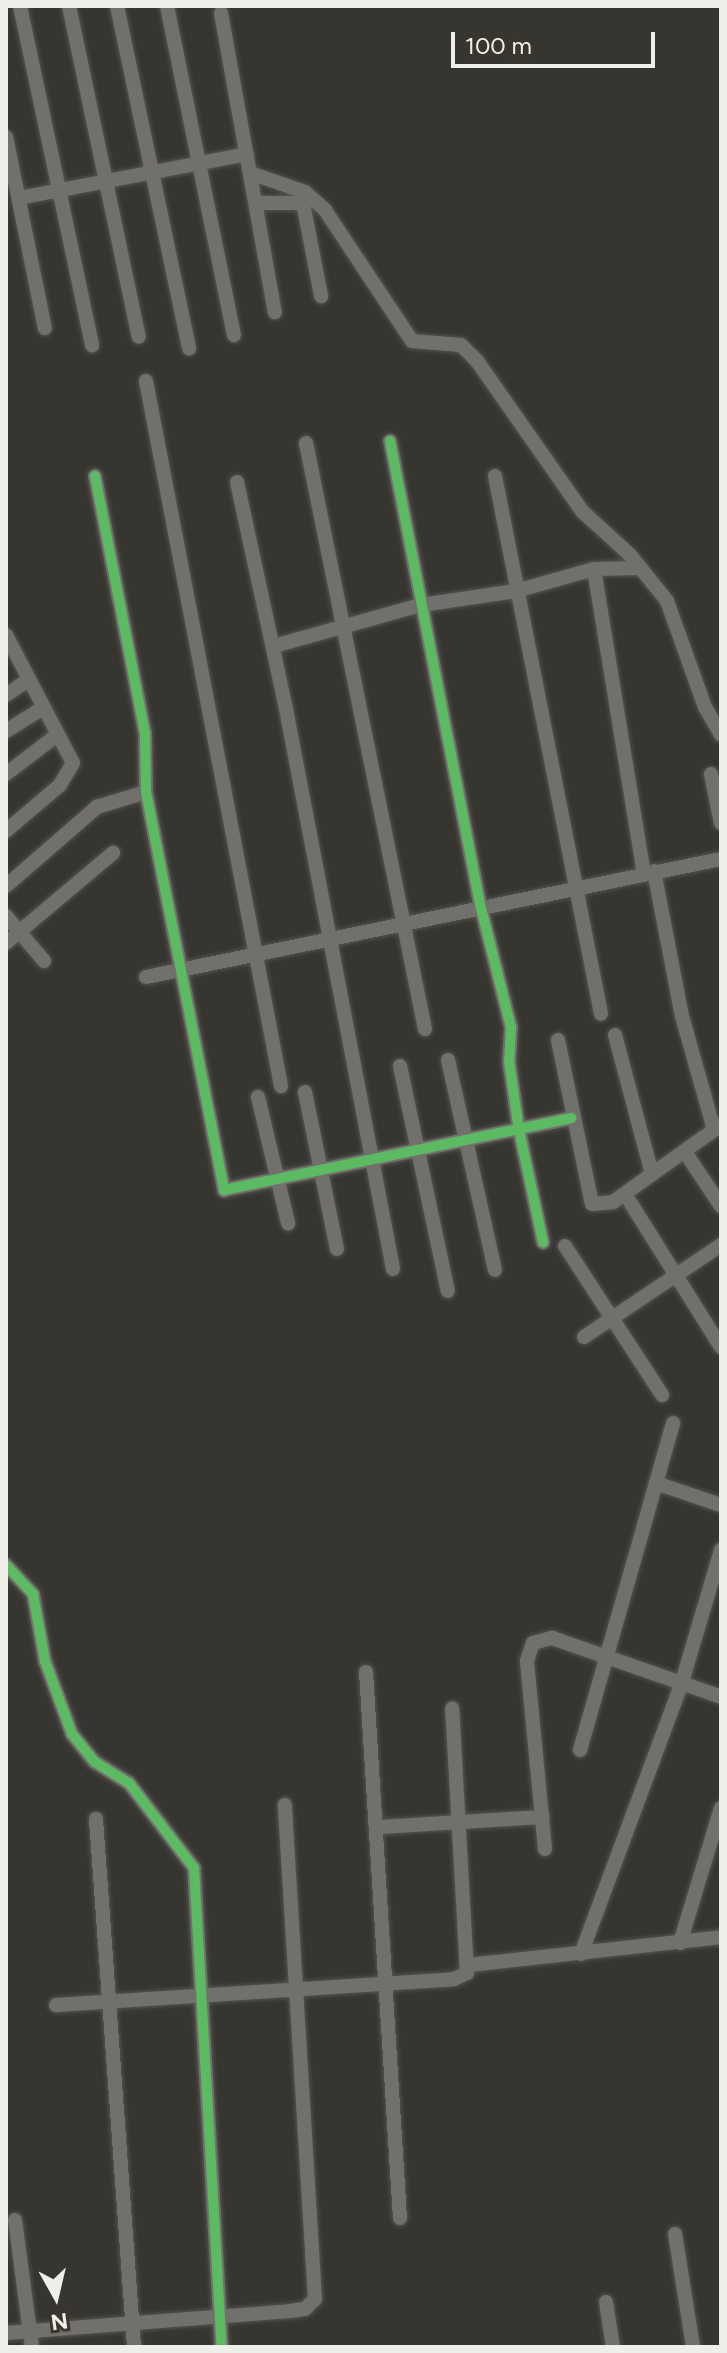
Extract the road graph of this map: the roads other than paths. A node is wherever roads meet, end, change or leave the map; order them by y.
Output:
1 (20, 6) edge
2 (69, 6) edge
3 (117, 6) edge
4 (167, 6) edge
5 (221, 13) dead end
6 (6, 137) edge
7 (247, 154) junction
8 (199, 163) junction
9 (13, 170) junction
10 (152, 172) junction
11 (250, 173) junction
12 (106, 181) junction
13 (6, 184) edge
14 (59, 190) junction
15 (19, 198) junction
16 (256, 203) junction
17 (321, 296) dead end
18 (275, 312) dead end
19 (45, 328) dead end
20 (234, 335) dead end
21 (139, 337) dead end
22 (92, 345) dead end
23 (189, 349) dead end
24 (146, 381) dead end
25 (390, 441) dead end
26 (306, 443) dead end
27 (95, 476) dead end
28 (495, 476) dead end
29 (237, 482) dead end
30 (641, 568) junction
31 (594, 569) junction
32 (516, 591) junction
33 (421, 605) junction
34 (344, 625) junction
35 (8, 644) edge
36 (274, 646) junction
37 (28, 680) junction
38 (6, 695) edge
39 (43, 708) junction
40 (6, 731) edge
41 (57, 735) junction
42 (721, 735) edge
43 (6, 774) edge
44 (711, 774) dead end
45 (146, 792) junction
46 (721, 823) edge
47 (6, 831) edge
48 (113, 853) dead end
49 (721, 859) edge
50 (649, 873) junction
51 (6, 886) edge
52 (576, 887) junction
53 (481, 908) junction
54 (6, 916) edge
55 (406, 926) junction
56 (18, 932) junction
57 (328, 942) junction
58 (6, 943) edge
59 (257, 955) junction
60 (44, 961) dead end
61 (183, 969) junction
62 (146, 977) dead end
63 (601, 1014) dead end
64 (425, 1029) dead end
65 (615, 1035) dead end
66 (558, 1040) dead end
67 (448, 1060) dead end
68 (400, 1066) dead end
69 (281, 1086) dead end
70 (305, 1092) dead end
71 (258, 1097) dead end
72 (572, 1118) junction
73 (718, 1128) edge
74 (519, 1130) junction
75 (467, 1140) junction
76 (418, 1151) junction
77 (689, 1158) dead end
78 (371, 1160) junction
79 (321, 1171) junction
80 (652, 1174) junction
81 (277, 1179) junction
82 (630, 1202) dead end
83 (721, 1206) edge
84 (288, 1223) dead end
85 (543, 1242) dead end
86 (721, 1245) edge
87 (565, 1246) dead end
88 (337, 1249) dead end
89 (393, 1269) dead end
90 (495, 1270) dead end
91 (675, 1276) junction
92 (448, 1291) dead end
93 (616, 1318) junction
94 (584, 1337) dead end
95 (721, 1347) edge
96 (662, 1395) dead end
97 (673, 1423) dead end
98 (656, 1483) junction
99 (721, 1505) edge
100 (721, 1550) edge
101 (6, 1565) edge
102 (607, 1655) junction
103 (366, 1672) dead end
104 (682, 1682) junction
105 (721, 1697) edge
106 (452, 1708) dead end
107 (580, 1750) dead end
108 (285, 1805) dead end
109 (721, 1808) edge
110 (543, 1817) junction
111 (96, 1819) dead end
112 (462, 1822) junction
113 (379, 1827) junction
114 (545, 1849) dead end
115 (721, 1937) edge
116 (680, 1943) junction
117 (581, 1954) junction
118 (469, 1965) junction
119 (388, 1982) junction
120 (299, 1991) junction
121 (201, 1999) junction
122 (107, 2003) junction
123 (56, 2005) dead end
124 (400, 2218) dead end
125 (15, 2220) dead end
126 (675, 2234) dead end
127 (606, 2302) dead end
128 (220, 2315) junction
129 (133, 2323) junction
130 (29, 2329) junction
131 (6, 2333) edge
132 (32, 2347) edge
133 (134, 2347) edge
134 (222, 2347) edge
135 (613, 2347) edge
136 (693, 2347) edge

1 - 14 street
2 - 12 street
3 - 10 street
4 - 8 street
5 - 7 street
6 - 9 street
7 - 8 street
7 - 11 street
8 - 10 street
8 - 20 street
9 - 13 street
9 - 15 street
10 - 12 street
10 - 23 street
11 - 16 street
11 - 30 street
12 - 14 street
12 - 21 street
14 - 15 street
14 - 22 street
15 - 19 street
16 - 17 street
16 - 18 street
24 - 59 street
25 - 33 street
26 - 34 street
27 - 45 street
28 - 32 street
29 - 36 street
30 - 31 street
30 - 42 street
31 - 32 street
31 - 50 street
32 - 33 street
32 - 52 street
33 - 34 street
33 - 53 street
34 - 36 street
34 - 55 street
35 - 37 street
36 - 57 street
37 - 38 street
37 - 39 street
39 - 40 street
39 - 41 street
41 - 43 street
41 - 47 street
44 - 46 street
45 - 51 street
45 - 61 street
48 - 56 street
49 - 50 street
50 - 52 street
50 - 73 street
52 - 53 street
52 - 63 street
53 - 55 street
53 - 74 street
54 - 56 street
55 - 57 street
55 - 64 street
56 - 58 street
56 - 60 street
57 - 59 street
57 - 78 street
59 - 61 street
59 - 69 street
61 - 62 street
61 - 81 street
65 - 80 street
66 - 72 street
67 - 75 street
68 - 76 street
70 - 79 street
71 - 81 street
72 - 74 street
72 - 80 street
73 - 80 street
74 - 75 street
74 - 85 street
75 - 76 street
75 - 90 street
76 - 78 street
76 - 92 street
77 - 83 street
78 - 79 street
78 - 89 street
79 - 81 street
79 - 88 street
81 - 84 street
82 - 91 street
86 - 91 street
87 - 93 street
91 - 93 street
91 - 95 street
93 - 94 street
93 - 96 street
97 - 98 street
98 - 99 street
98 - 102 street
100 - 104 street
101 - 121 street
102 - 104 street
102 - 107 street
102 - 110 street
103 - 113 street
104 - 105 street
104 - 117 street
106 - 112 street
108 - 120 street
109 - 116 street
110 - 112 street
110 - 114 street
111 - 122 street
112 - 113 street
112 - 118 street
113 - 119 street
115 - 116 street
116 - 117 street
117 - 118 street
118 - 119 street
119 - 120 street
119 - 124 street
120 - 121 street
120 - 128 street
121 - 122 street
121 - 128 street
122 - 123 street
122 - 129 street
125 - 130 street
126 - 136 street
127 - 135 street
128 - 129 street
128 - 134 street
129 - 130 street
129 - 133 street
130 - 131 street
130 - 132 street

